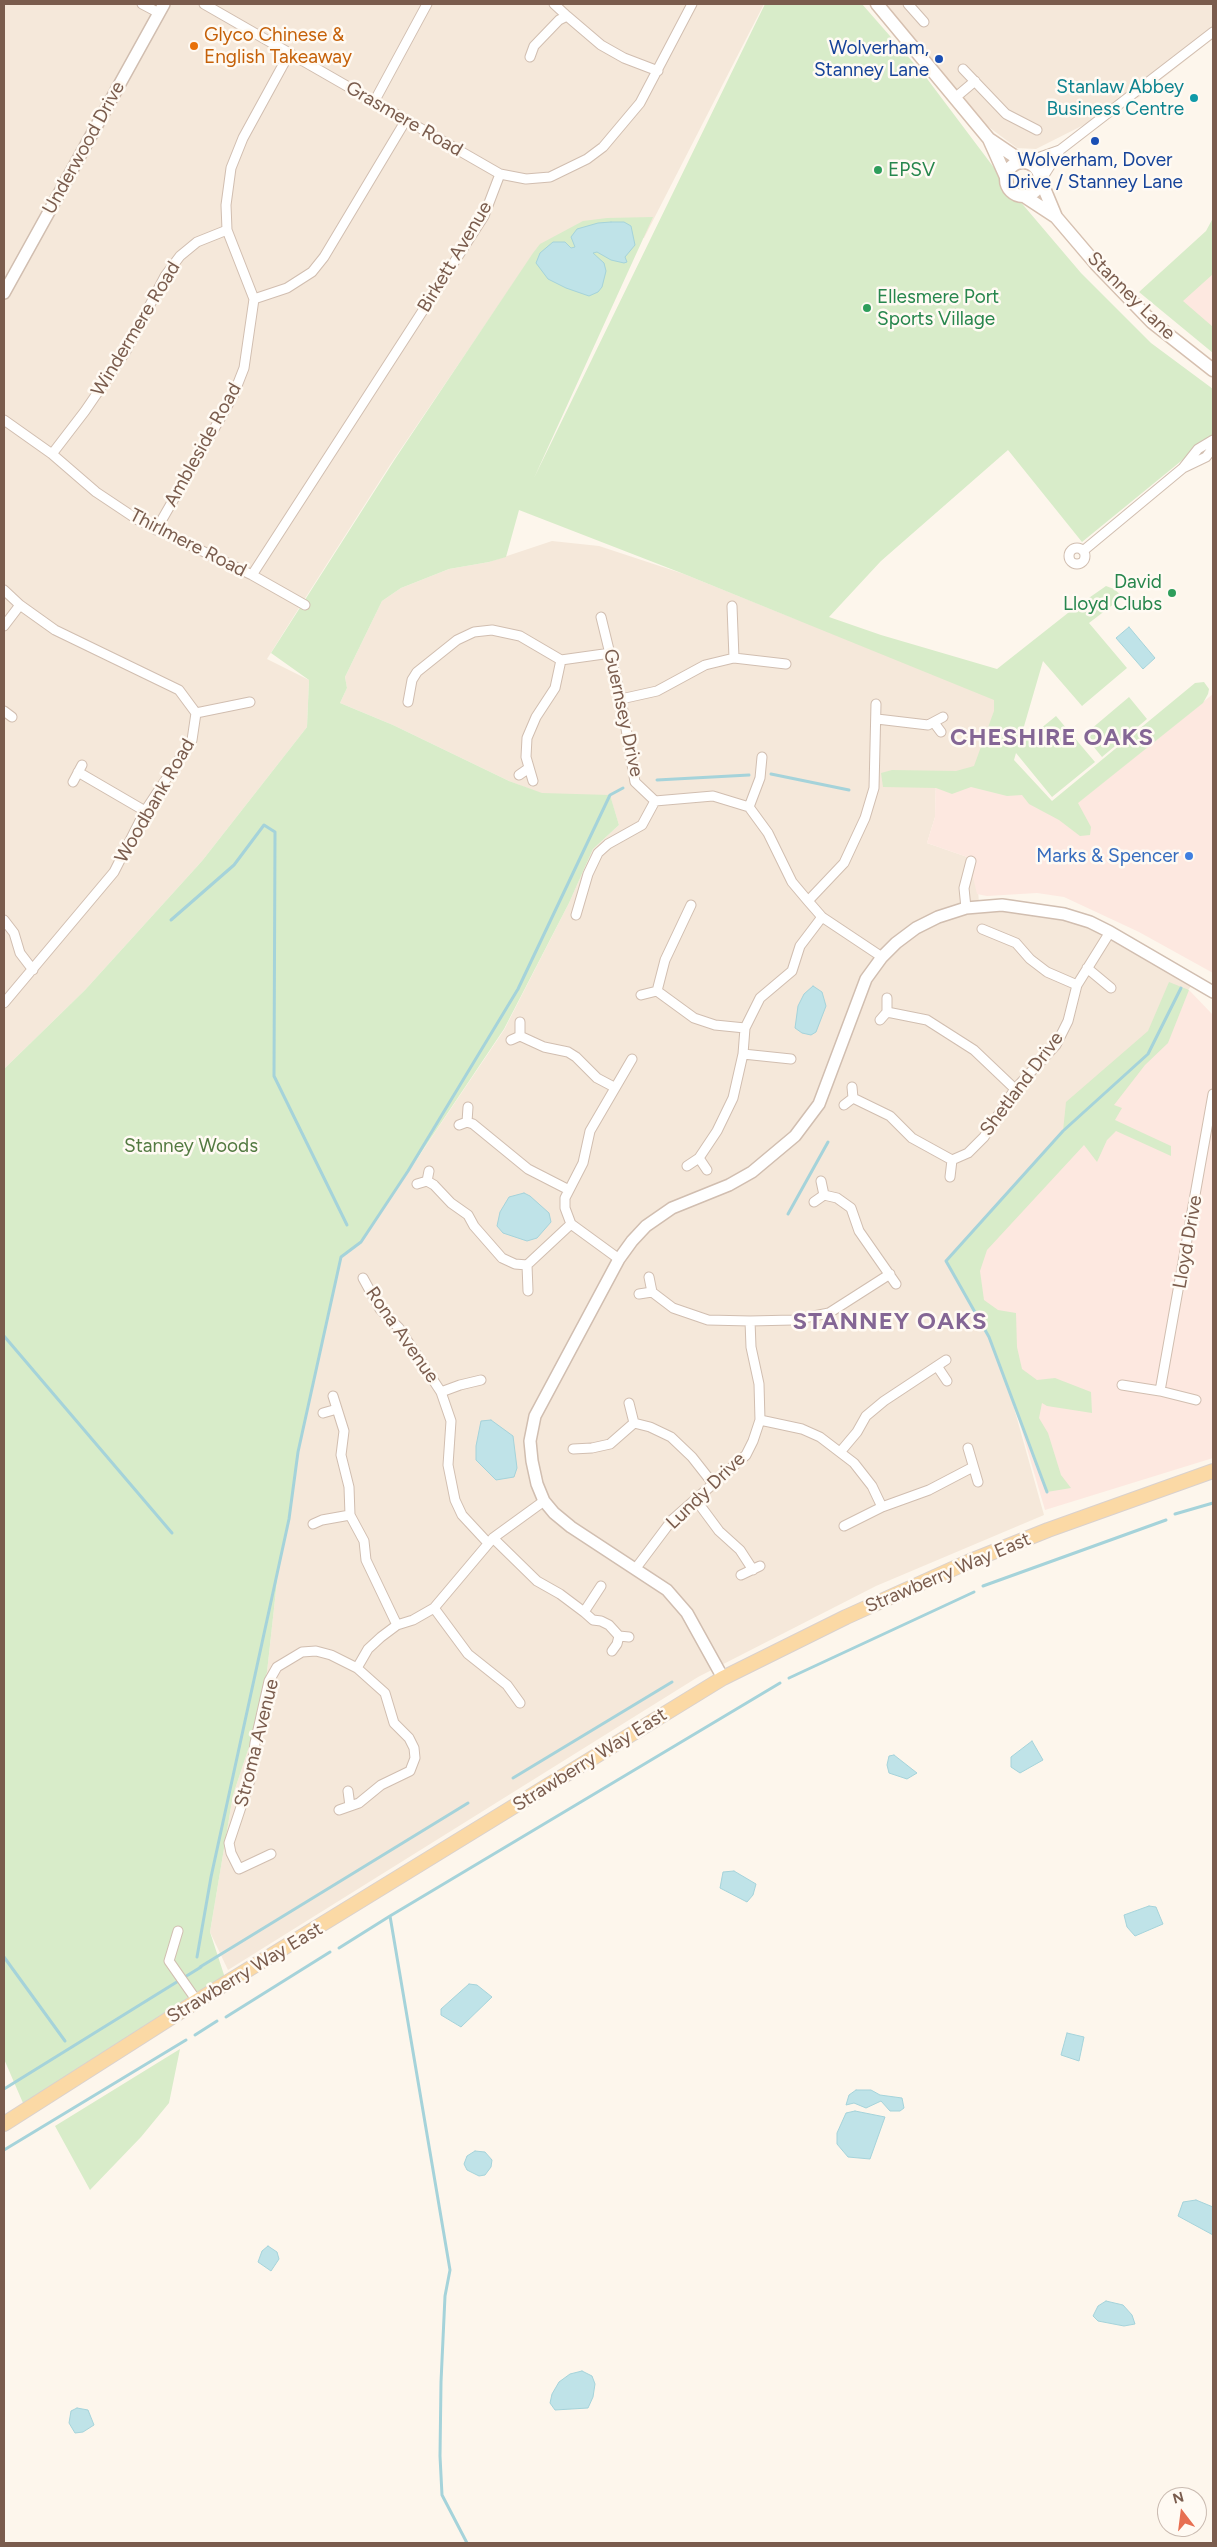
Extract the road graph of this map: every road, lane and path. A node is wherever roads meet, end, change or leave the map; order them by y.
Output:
1 (142, 4) edge
2 (204, 4) edge
3 (428, 4) edge
4 (554, 4) edge
5 (692, 4) edge
6 (877, 4) edge
7 (908, 4) edge
8 (161, 9) edge
9 (567, 16) junction
10 (924, 22) dead end
11 (1213, 32) edge
12 (289, 54) junction
13 (530, 57) dead end
14 (963, 69) dead end
15 (658, 71) junction
16 (975, 81) junction
17 (956, 97) junction
18 (374, 102) junction
19 (406, 120) junction
20 (1026, 124) junction
21 (1037, 130) dead end
22 (1022, 134) dead end
23 (989, 139) junction
24 (1060, 150) junction
25 (1025, 162) junction
26 (500, 174) junction
27 (1006, 177) junction
28 (1041, 180) junction
29 (1024, 196) junction
30 (1056, 216) junction
31 (227, 230) junction
32 (4, 293) edge
33 (254, 299) junction
34 (1213, 370) edge
35 (4, 420) edge
36 (1213, 440) edge
37 (1213, 448) edge
38 (52, 454) junction
39 (1183, 468) junction
40 (156, 530) junction
41 (1083, 551) dead end
42 (252, 575) junction
43 (4, 590) edge
44 (20, 605) junction
45 (305, 605) dead end
46 (732, 606) dead end
47 (601, 617) dead end
48 (4, 626) edge
49 (611, 653) junction
50 (734, 658) junction
51 (561, 660) junction
52 (786, 664) dead end
53 (621, 699) junction
54 (250, 702) dead end
55 (408, 702) dead end
56 (876, 704) dead end
57 (196, 713) junction
58 (943, 717) dead end
59 (877, 719) junction
60 (935, 724) junction
61 (941, 732) dead end
62 (762, 757) dead end
63 (529, 768) junction
64 (518, 776) dead end
65 (533, 781) dead end
66 (73, 782) dead end
67 (654, 801) junction
68 (749, 807) junction
69 (145, 811) junction
70 (971, 861) dead end
71 (808, 901) junction
72 (691, 905) dead end
73 (966, 908) junction
74 (576, 916) dead end
75 (822, 917) junction
76 (4, 920) edge
77 (982, 929) dead end
78 (1110, 932) junction
79 (882, 957) junction
80 (1087, 968) junction
81 (33, 970) junction
82 (1077, 985) junction
83 (1111, 988) dead end
84 (657, 991) junction
85 (1212, 991) edge
86 (641, 995) dead end
87 (887, 998) dead end
88 (4, 1003) edge
89 (887, 1012) junction
90 (880, 1020) dead end
91 (520, 1022) dead end
92 (745, 1028) junction
93 (520, 1036) junction
94 (511, 1040) dead end
95 (743, 1054) junction
96 (632, 1059) dead end
97 (792, 1059) dead end
98 (614, 1087) junction
99 (852, 1087) dead end
100 (1015, 1089) junction
101 (1213, 1094) edge
102 (853, 1098) junction
103 (844, 1105) dead end
104 (468, 1107) dead end
105 (699, 1158) junction
106 (952, 1160) junction
107 (687, 1166) dead end
108 (707, 1170) dead end
109 (429, 1171) dead end
110 (950, 1177) dead end
111 (821, 1180) dead end
112 (426, 1181) junction
113 (417, 1184) dead end
114 (569, 1190) junction
115 (824, 1195) junction
116 (814, 1202) dead end
117 (570, 1224) junction
118 (619, 1259) junction
119 (527, 1265) junction
120 (890, 1274) junction
121 (649, 1277) dead end
122 (363, 1278) dead end
123 (896, 1284) dead end
124 (528, 1291) dead end
125 (652, 1292) junction
126 (639, 1294) dead end
127 (750, 1321) junction
128 (946, 1360) dead end
129 (937, 1366) junction
130 (481, 1380) dead end
131 (947, 1381) dead end
132 (1122, 1385) dead end
133 (1160, 1391) junction
134 (441, 1392) junction
135 (333, 1396) dead end
136 (1196, 1400) dead end
137 (629, 1403) dead end
138 (337, 1409) junction
139 (323, 1413) dead end
140 (760, 1420) junction
141 (634, 1423) junction
142 (968, 1448) dead end
143 (572, 1449) dead end
144 (842, 1451) junction
145 (973, 1467) junction
146 (1213, 1471) edge
147 (978, 1482) dead end
148 (714, 1485) junction
149 (696, 1500) junction
150 (544, 1501) junction
151 (882, 1508) junction
152 (350, 1515) junction
153 (313, 1524) dead end
154 (844, 1526) dead end
155 (491, 1541) junction
156 (636, 1568) junction
157 (741, 1575) dead end
158 (601, 1586) dead end
159 (434, 1608) junction
160 (584, 1612) junction
161 (397, 1625) junction
162 (619, 1636) junction
163 (629, 1638) dead end
164 (612, 1651) dead end
165 (357, 1668) junction
166 (723, 1678) junction
167 (520, 1703) dead end
168 (348, 1791) dead end
169 (350, 1806) junction
170 (340, 1810) dead end
171 (270, 1854) dead end
172 (178, 1931) dead end
173 (197, 2001) junction
174 (4, 2124) edge

1 - 8 street
2 - 12 street, Grasmere Road
3 - 18 street
4 - 9 street
5 - 15 street
6 - 17 main road
7 - 10 street
8 - 32 street, Underwood Drive
9 - 13 street
9 - 15 street
11 - 24 street
12 - 18 street, Grasmere Road
12 - 31 street
14 - 16 street
15 - 26 street
16 - 17 street
16 - 20 street
17 - 23 main road
18 - 19 street, Grasmere Road
19 - 26 street, Grasmere Road
19 - 33 street
20 - 21 street
20 - 22 street
23 - 25 main road
23 - 27 main road
24 - 25 street
24 - 28 street
25 - 27 main road
25 - 28 main road
26 - 42 street, Birkett Avenue
27 - 29 main road
28 - 29 main road
28 - 30 main road, Stanney Lane
29 - 30 main road, Stanney Lane
30 - 34 main road, Stanney Lane
31 - 33 street, Ambleside Road
31 - 38 street, Windermere Road
33 - 40 street, Ambleside Road
35 - 38 street, Thirlmere Road
36 - 39 street
37 - 39 street
38 - 40 street, Thirlmere Road
39 - 41 street
40 - 42 street, Thirlmere Road
42 - 45 street, Thirlmere Road
43 - 44 street, Woodbank Road
44 - 48 street
44 - 57 street, Woodbank Road
46 - 50 street
47 - 49 street, Guernsey Drive
49 - 51 street
49 - 53 street, Guernsey Drive
50 - 52 street
50 - 53 street
51 - 55 street
51 - 63 street
53 - 67 street, Guernsey Drive
54 - 57 street
56 - 59 street
57 - 69 street, Woodbank Road
58 - 60 street
59 - 60 street
59 - 71 street
60 - 61 street
62 - 68 street
63 - 64 street
63 - 65 street
66 - 69 street
67 - 68 street, Guernsey Drive
67 - 74 street
68 - 71 street
69 - 81 street, Woodbank Road
70 - 73 street
71 - 75 street
72 - 84 street
73 - 78 street
73 - 79 street
75 - 79 street
75 - 92 street
76 - 81 street
77 - 82 street
78 - 80 street, Shetland Drive
78 - 85 street
79 - 118 street
80 - 82 street, Shetland Drive
80 - 83 street
81 - 88 street, Woodbank Road
82 - 100 street, Shetland Drive
84 - 86 street
84 - 92 street
87 - 89 street
89 - 90 street
89 - 100 street
91 - 93 street
92 - 95 street
93 - 94 street
93 - 98 street
95 - 97 street
95 - 105 street
96 - 98 street
98 - 114 street
99 - 102 street
100 - 106 street, Shetland Drive
101 - 133 street, Lloyd Drive
102 - 103 street
102 - 106 street
104 - 114 street
105 - 107 street
105 - 108 street
106 - 110 street
109 - 112 street
111 - 115 street
112 - 113 street
112 - 119 street
114 - 117 street
115 - 116 street
115 - 120 street
117 - 118 street
117 - 119 street
118 - 150 street
119 - 124 street
120 - 123 street
120 - 127 street
121 - 125 street
122 - 134 street, Rona Avenue
125 - 126 street
125 - 127 street
127 - 140 street, Lundy Drive
128 - 129 street
129 - 131 street
129 - 144 street
130 - 134 street, Rona Avenue
132 - 133 street
133 - 136 street
134 - 155 street, Rona Avenue
135 - 138 street
137 - 141 street
138 - 139 street
138 - 152 street
140 - 144 street
140 - 148 street, Lundy Drive
141 - 143 street
141 - 148 street
142 - 145 street
144 - 151 street
145 - 147 street
145 - 151 street
146 - 166 main road, Strawberry Way East
148 - 149 street, Lundy Drive
149 - 156 street, Lundy Drive
149 - 157 street
150 - 155 street
150 - 156 street
151 - 154 street
152 - 153 street
152 - 161 street
155 - 159 street
155 - 160 street, Rona Avenue
156 - 166 street
158 - 160 street
159 - 161 street
159 - 167 street
160 - 162 street, Rona Avenue
161 - 165 street
162 - 163 street
162 - 164 street
165 - 169 street
165 - 171 street, Stroma Avenue
166 - 173 main road, Strawberry Way East
168 - 169 street
169 - 170 street
172 - 173 street
173 - 174 main road, Strawberry Way East

